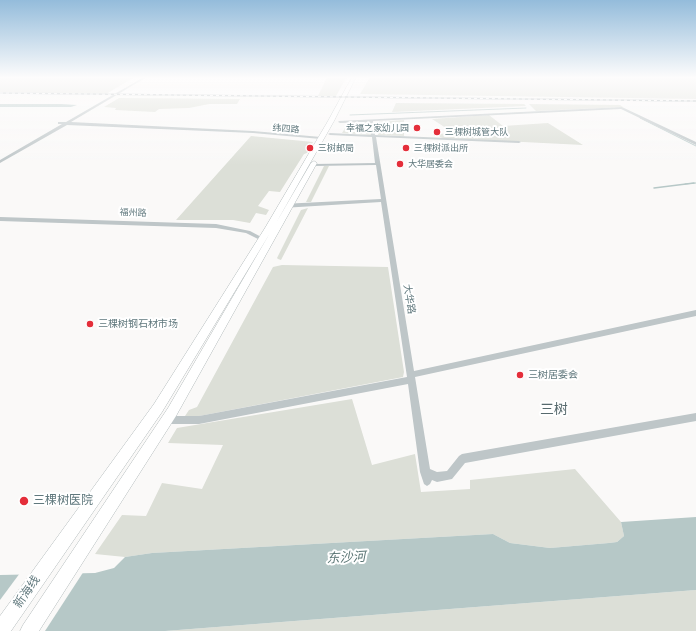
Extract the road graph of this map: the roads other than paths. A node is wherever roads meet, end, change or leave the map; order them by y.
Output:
1 (88, 106) edge
2 (95, 106) edge
3 (339, 106) edge
4 (342, 106) edge
5 (371, 120) junction
6 (340, 122) dead end
7 (59, 123) junction
8 (65, 124) junction
9 (374, 136) junction
10 (324, 137) junction
11 (519, 142) dead end
12 (696, 144) edge
13 (0, 156) edge
14 (0, 162) edge
15 (378, 164) junction
16 (314, 165) junction
17 (384, 200) junction
18 (286, 206) junction
19 (0, 219) edge
20 (262, 239) junction
21 (696, 312) edge
22 (411, 377) junction
23 (696, 417) edge
24 (167, 420) junction
25 (0, 631) edge
26 (29, 631) edge

1 - 7 street
2 - 8 street
3 - 10 highway
4 - 10 highway
5 - 6 street
5 - 9 street, 大华路
5 - 12 street
7 - 8 street, 纬四路
7 - 13 street
8 - 10 street, 纬四路
8 - 14 street
9 - 10 street, 纬四路
9 - 11 street, 纬四路
9 - 15 street, 大华路
10 - 16 highway
10 - 18 highway
15 - 16 street
15 - 17 street, 大华路
16 - 18 highway
17 - 18 street
17 - 22 street, 大华路
18 - 20 highway, 新海线
18 - 24 highway
19 - 20 street, 福州路
20 - 25 highway, 新海线
21 - 22 street
22 - 23 street, 大华路
22 - 24 street
24 - 26 highway

